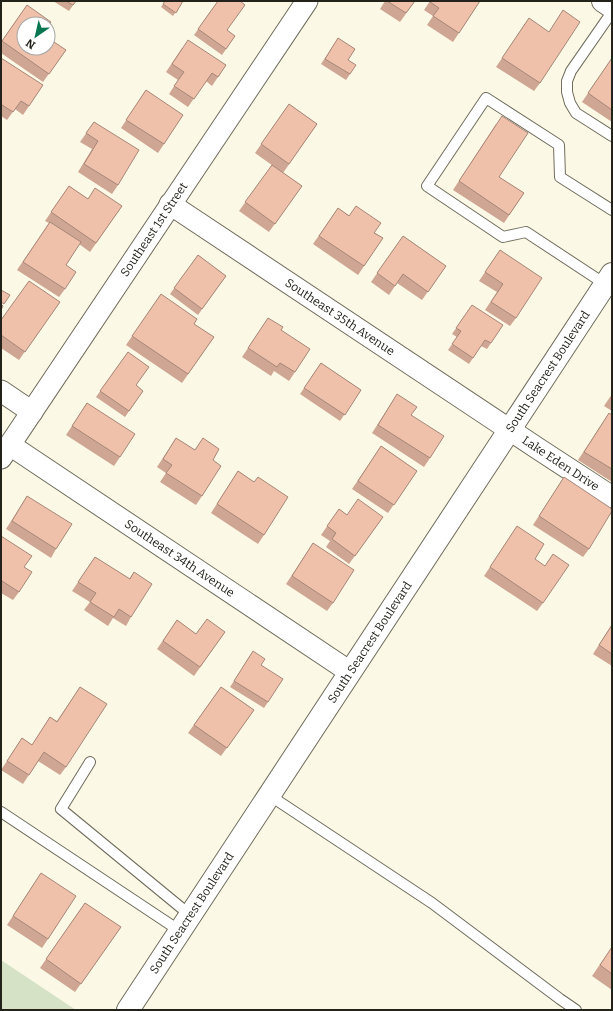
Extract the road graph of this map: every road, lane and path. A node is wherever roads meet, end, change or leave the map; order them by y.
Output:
1 (307, 1) edge
2 (602, 1) edge
3 (612, 7) edge
4 (612, 12) edge
5 (612, 136) edge
6 (170, 204) junction
7 (612, 210) edge
8 (609, 279) edge
9 (1, 391) edge
10 (32, 412) junction
11 (509, 430) junction
12 (5, 451) edge
13 (612, 497) edge
14 (350, 672) junction
15 (90, 762) dead end
16 (269, 795) junction
17 (1, 812) edge
18 (185, 923) junction
19 (128, 1010) edge
20 (576, 1010) edge

1 - 6 street, Southeast 1st Street
2 - 3 street
4 - 5 lane
6 - 10 street, Southeast 1st Street
6 - 11 street, Southeast 35th Avenue
7 - 8 lane
8 - 11 street, South Seacrest Boulevard
9 - 10 street
10 - 12 street, Southeast 1st Street
11 - 13 street, Lake Eden Drive
11 - 14 street, South Seacrest Boulevard
12 - 14 street, Southeast 34th Avenue
14 - 16 street, South Seacrest Boulevard
15 - 18 lane
16 - 18 street, South Seacrest Boulevard
16 - 20 lane
17 - 18 lane
18 - 19 street, South Seacrest Boulevard

